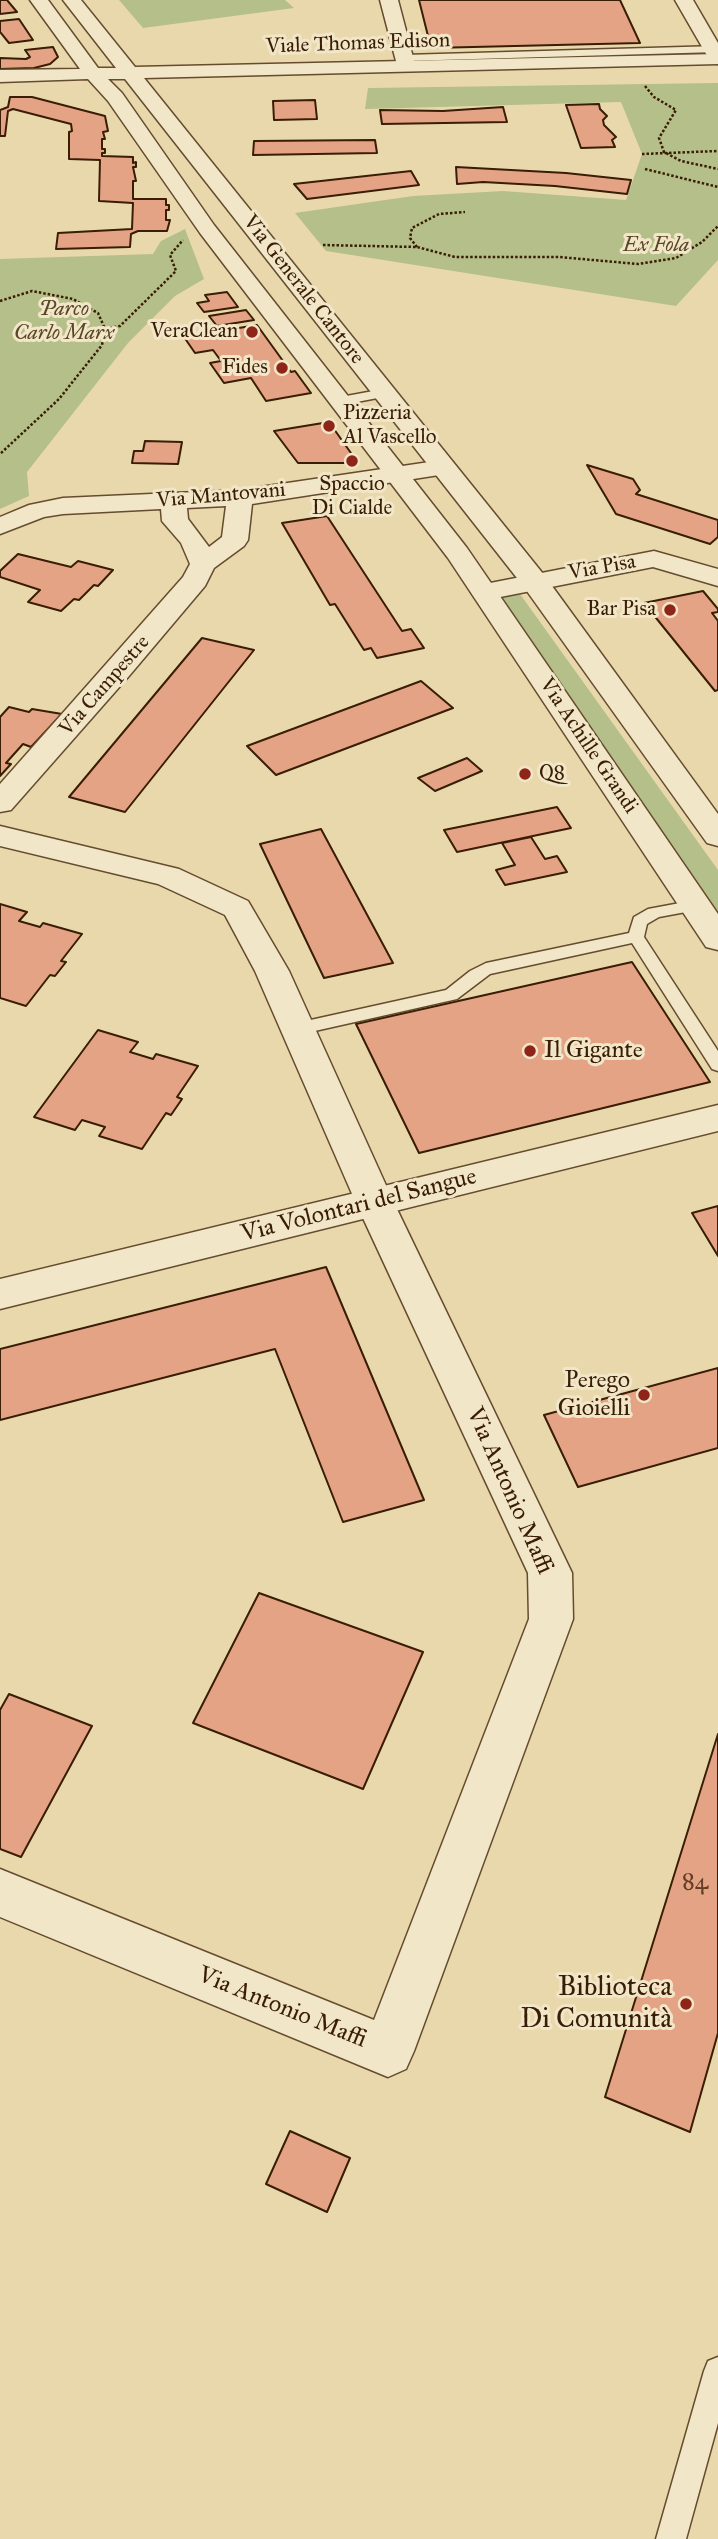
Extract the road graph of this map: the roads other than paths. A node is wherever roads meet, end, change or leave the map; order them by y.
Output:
1 (39, 0) edge
2 (72, 0) edge
3 (389, 0) edge
4 (672, 4) edge
5 (680, 32) dead end
6 (716, 54) edge
7 (690, 55) junction
8 (405, 61) junction
9 (718, 74) edge
10 (0, 76) edge
11 (137, 80) junction
12 (100, 81) junction
13 (0, 90) edge
14 (384, 393) junction
15 (341, 401) junction
16 (443, 468) junction
17 (399, 475) junction
18 (240, 498) junction
19 (173, 502) junction
20 (0, 526) edge
21 (458, 554) joint
22 (203, 564) junction
23 (718, 578) edge
24 (534, 581) junction
25 (485, 592) junction
26 (0, 803) edge
27 (0, 836) edge
28 (718, 836) edge
29 (696, 905) junction
30 (636, 937) junction
31 (718, 939) edge
32 (297, 1029) junction
33 (718, 1065) edge
34 (718, 1118) edge
35 (375, 1203) junction
36 (0, 1294) edge
37 (0, 1893) edge
38 (718, 2371) edge
39 (671, 2539) edge

1 - 12 street, Via Generale Cantore
2 - 11 street, Via Generale Cantore
3 - 8 street
4 - 6 street
5 - 7 street
6 - 7 street, Viale Thomas Edison
7 - 8 street, Viale Thomas Edison
8 - 11 street, Viale Thomas Edison
9 - 11 street, Viale Thomas Edison
10 - 12 street, Viale Thomas Edison
11 - 12 street, Viale Thomas Edison
11 - 14 street, Via Generale Cantore
12 - 13 street, Viale Thomas Edison
12 - 15 street, Via Generale Cantore
14 - 15 lane
14 - 16 street, Via Generale Cantore
15 - 17 street, Via Generale Cantore
16 - 17 street, Via Mantovani
16 - 24 street, Via Generale Cantore
17 - 18 street, Via Mantovani
17 - 21 street, Via Generale Cantore
18 - 19 street, Via Mantovani
18 - 22 street, Via Campestre
19 - 20 street, Via Mantovani
19 - 22 street
21 - 25 street, Via Achille Grandi
22 - 26 street, Via Campestre
23 - 24 street, Via Pisa
24 - 25 street, Via Pisa
24 - 28 street
25 - 29 street, Via Achille Grandi
27 - 32 street, Via Antonio Maffi
29 - 30 lane
29 - 31 street, Via Achille Grandi
30 - 32 lane
30 - 33 lane
32 - 35 street, Via Antonio Maffi
34 - 35 street, Via Volontari del Sangue
35 - 36 street, Via Volontari del Sangue
35 - 37 street, Via Antonio Maffi
38 - 39 lane

